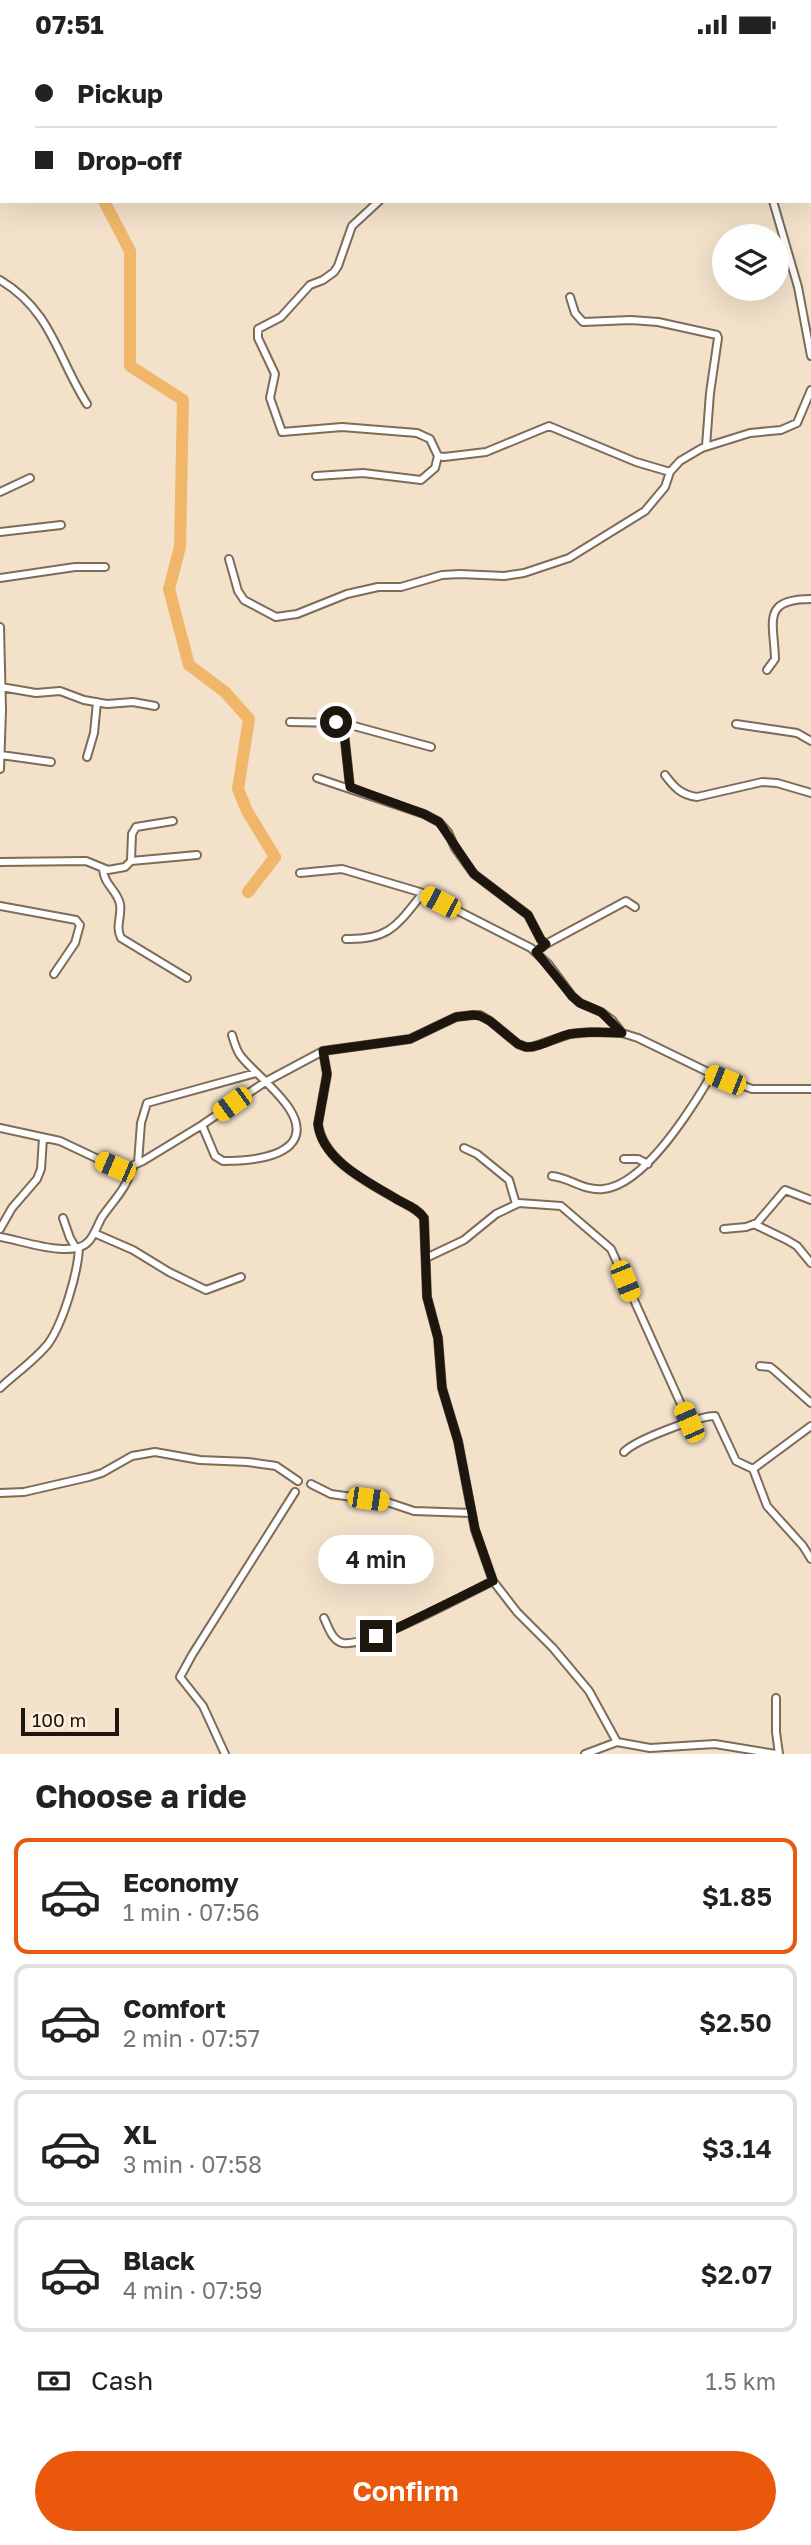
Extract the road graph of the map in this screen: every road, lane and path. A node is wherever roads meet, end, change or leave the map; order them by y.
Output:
1 (377, 203) edge
2 (774, 203) edge
3 (0, 280) edge
4 (570, 297) dead end
5 (811, 356) edge
6 (811, 390) edge
7 (87, 404) dead end
8 (706, 446) junction
9 (438, 456) junction
10 (670, 472) junction
11 (316, 476) dead end
12 (30, 478) dead end
13 (0, 492) edge
14 (61, 525) dead end
15 (0, 532) edge
16 (229, 559) dead end
17 (105, 567) dead end
18 (0, 577) edge
19 (811, 599) edge
20 (0, 627) edge
21 (0, 670) edge
22 (767, 670) dead end
23 (1, 687) edge
24 (97, 702) junction
25 (155, 706) dead end
26 (290, 722) dead end
27 (343, 723) junction
28 (736, 724) dead end
29 (811, 741) edge
30 (431, 747) dead end
31 (1, 755) edge
32 (87, 757) dead end
33 (51, 762) dead end
34 (0, 769) edge
35 (665, 775) dead end
36 (317, 778) dead end
37 (350, 787) junction
38 (811, 793) edge
39 (173, 821) dead end
40 (197, 855) dead end
41 (131, 861) junction
42 (0, 862) edge
43 (103, 869) junction
44 (300, 873) dead end
45 (422, 893) junction
46 (0, 906) edge
47 (635, 907) dead end
48 (346, 939) dead end
49 (546, 944) junction
50 (536, 952) junction
51 (54, 974) dead end
52 (187, 978) dead end
53 (622, 1033) junction
54 (232, 1035) dead end
55 (323, 1051) junction
56 (256, 1073) junction
57 (712, 1074) junction
58 (265, 1081) junction
59 (811, 1089) edge
60 (202, 1125) junction
61 (0, 1128) edge
62 (43, 1138) junction
63 (464, 1148) dead end
64 (624, 1159) dead end
65 (648, 1164) junction
66 (136, 1165) junction
67 (552, 1175) dead end
68 (811, 1200) edge
69 (516, 1204) junction
70 (63, 1218) dead end
71 (754, 1224) junction
72 (0, 1229) edge
73 (724, 1229) dead end
74 (94, 1233) junction
75 (0, 1237) edge
76 (78, 1247) junction
77 (426, 1258) junction
78 (811, 1263) edge
79 (241, 1277) dead end
80 (760, 1366) dead end
81 (0, 1388) edge
82 (811, 1402) edge
83 (689, 1422) junction
84 (811, 1426) edge
85 (624, 1452) dead end
86 (753, 1469) junction
87 (298, 1481) dead end
88 (311, 1484) dead end
89 (295, 1492) dead end
90 (0, 1493) edge
91 (471, 1513) junction
92 (811, 1559) edge
93 (493, 1581) junction
94 (324, 1618) dead end
95 (776, 1698) dead end
96 (617, 1742) junction
97 (651, 1751) edge
98 (225, 1754) edge
99 (585, 1754) edge
100 (777, 1754) edge

1 - 9 street
2 - 5 street
3 - 7 street
4 - 8 street
6 - 8 street
8 - 10 street
9 - 10 street
9 - 11 street
10 - 16 street
12 - 13 street
14 - 15 street
17 - 18 street
19 - 22 street
20 - 21 street
21 - 23 street
23 - 24 street
23 - 31 street
24 - 25 street
24 - 32 street
26 - 27 street
27 - 30 street
27 - 37 street
28 - 29 street
31 - 33 street
31 - 34 street
35 - 38 street
36 - 37 street
37 - 49 street
39 - 41 street
40 - 41 street
41 - 43 street
42 - 43 street
43 - 52 street
44 - 45 street
45 - 48 street
45 - 50 street
46 - 51 street
47 - 49 street
49 - 50 street
50 - 53 street
53 - 55 street
53 - 57 street
54 - 56 street
55 - 58 street
55 - 77 street
56 - 58 street
56 - 66 street
57 - 59 street
57 - 65 street
58 - 60 street
58 - 60 street
60 - 66 street
61 - 62 street
62 - 66 street
62 - 72 street
63 - 69 street
64 - 65 street
65 - 67 street
66 - 74 street
68 - 71 street
69 - 77 street
69 - 83 street
70 - 76 street
71 - 73 street
71 - 78 street
74 - 76 street
74 - 79 street
75 - 76 street
76 - 81 street
77 - 91 street
80 - 82 street
83 - 85 street
83 - 86 street
84 - 86 street
86 - 92 street
87 - 90 street
88 - 91 street
89 - 98 street
91 - 93 street
93 - 94 street
93 - 96 street
95 - 100 street
96 - 97 street
96 - 99 street
97 - 100 street

